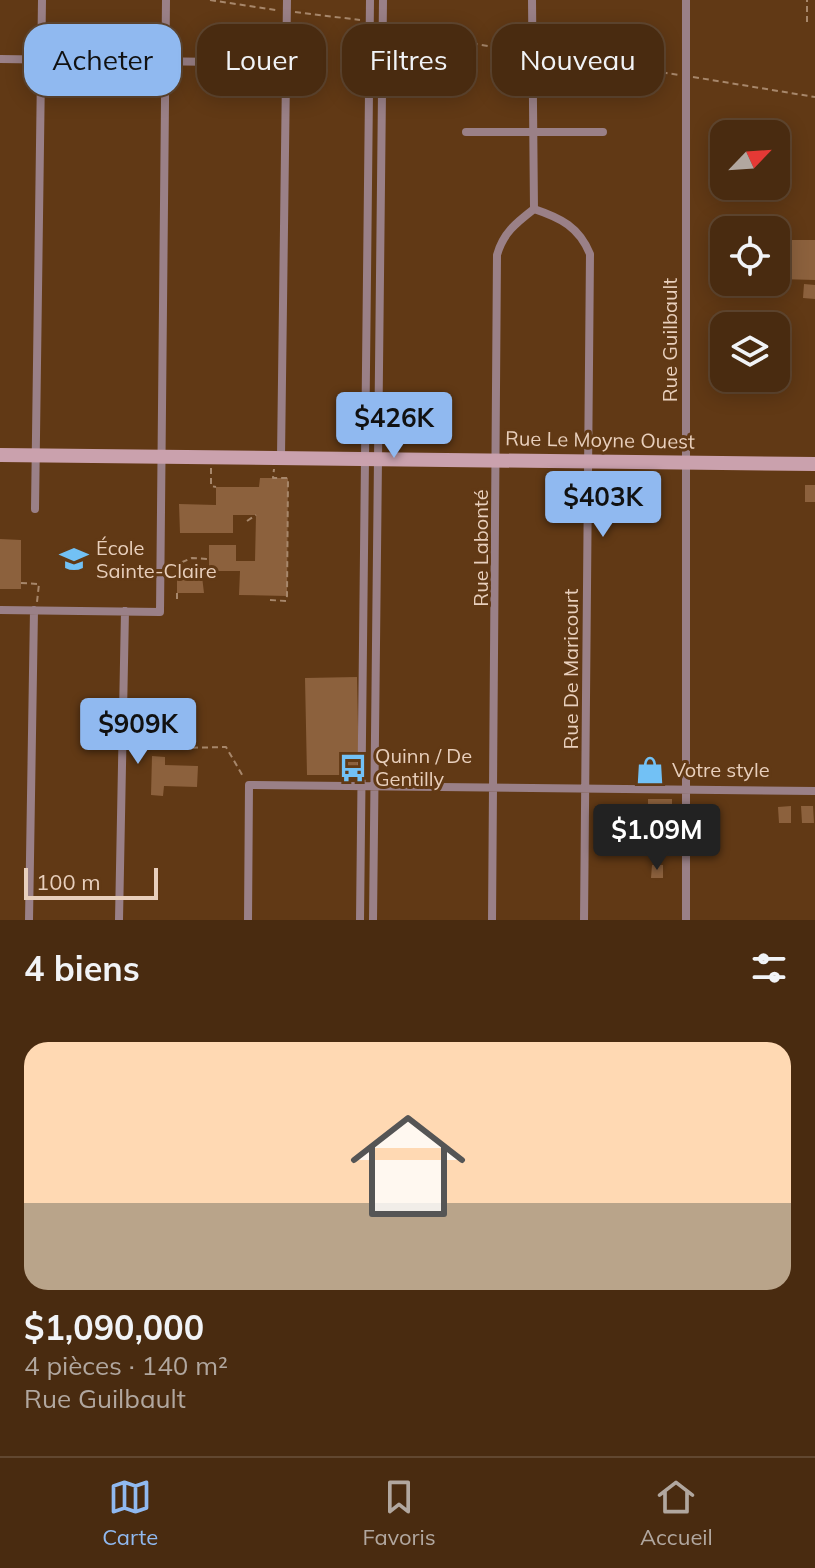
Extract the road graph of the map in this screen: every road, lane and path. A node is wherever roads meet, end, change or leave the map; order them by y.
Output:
1 (42, 0) edge
2 (166, 0) edge
3 (210, 0) edge
4 (287, 0) edge
5 (370, 0) edge
6 (383, 0) edge
7 (532, 0) edge
8 (686, 0) edge
9 (807, 0) edge
10 (281, 11) dead end
11 (293, 11) dead end
12 (366, 21) dead end
13 (807, 22) dead end
14 (41, 24) edge
15 (166, 24) edge
16 (287, 24) edge
17 (0, 59) edge
18 (24, 60) edge
19 (664, 73) edge
20 (681, 76) dead end
21 (695, 78) dead end
22 (40, 96) edge
23 (165, 96) edge
24 (286, 96) edge
25 (815, 97) edge
26 (466, 132) dead end
27 (533, 132) junction
28 (603, 132) dead end
29 (534, 209) junction
30 (367, 249) junction
31 (380, 249) junction
32 (35, 454) junction
33 (161, 454) junction
34 (0, 455) edge
35 (211, 455) junction
36 (281, 456) junction
37 (372, 456) junction
38 (498, 459) junction
39 (587, 460) junction
40 (687, 461) junction
41 (815, 464) edge
42 (273, 478) dead end
43 (216, 487) dead end
44 (35, 509) dead end
45 (256, 515) dead end
46 (247, 521) dead end
47 (209, 559) dead end
48 (179, 571) dead end
49 (21, 583) dead end
50 (177, 593) dead end
51 (177, 600) dead end
52 (270, 600) dead end
53 (0, 610) edge
54 (34, 610) junction
55 (125, 611) junction
56 (123, 749) junction
57 (249, 785) junction
58 (362, 786) junction
59 (375, 787) junction
60 (495, 787) junction
61 (587, 787) junction
62 (686, 787) junction
63 (815, 791) edge
64 (29, 920) edge
65 (119, 920) edge
66 (248, 920) edge
67 (360, 920) edge
68 (373, 920) edge
69 (492, 920) edge
70 (584, 920) edge
71 (686, 920) edge

1 - 14 street
2 - 15 street
3 - 10 path
4 - 16 street
5 - 30 street
6 - 31 street
7 - 27 street
8 - 40 street, Rue Guilbault
9 - 13 path
11 - 12 path
17 - 18 street
19 - 20 path
21 - 25 path
22 - 32 street
23 - 33 street
24 - 36 street
26 - 27 street
27 - 28 street
27 - 29 street
29 - 38 street, Rue Labonté
29 - 39 street, Rue De Maricourt
30 - 31 street
30 - 37 street
31 - 37 street
32 - 33 street, Rue Le Moyne Ouest
32 - 34 street, Rue Le Moyne Ouest
32 - 44 street
33 - 35 street, Rue Le Moyne Ouest
33 - 55 street
35 - 36 street, Rue Le Moyne Ouest
35 - 43 path
36 - 37 street, Rue Le Moyne Ouest
37 - 38 street, Rue Le Moyne Ouest
37 - 58 street
37 - 59 street
38 - 39 street, Rue Le Moyne Ouest
38 - 60 street, Rue Labonté
39 - 40 street, Rue Le Moyne Ouest
39 - 61 street, Rue De Maricourt
40 - 41 street, Rue Le Moyne Ouest
40 - 62 street, Rue Guilbault
42 - 52 path
45 - 46 path
47 - 48 path
49 - 54 path
50 - 51 path
53 - 54 street
54 - 55 street
54 - 64 street
55 - 56 street
56 - 57 path
56 - 65 street
57 - 58 street
57 - 66 street
58 - 59 street
58 - 67 street
59 - 60 street
59 - 68 street
60 - 61 street
60 - 69 street, Rue Labonté
61 - 62 street
61 - 70 street, Rue De Maricourt
62 - 63 street
62 - 71 street, Rue Guilbault

